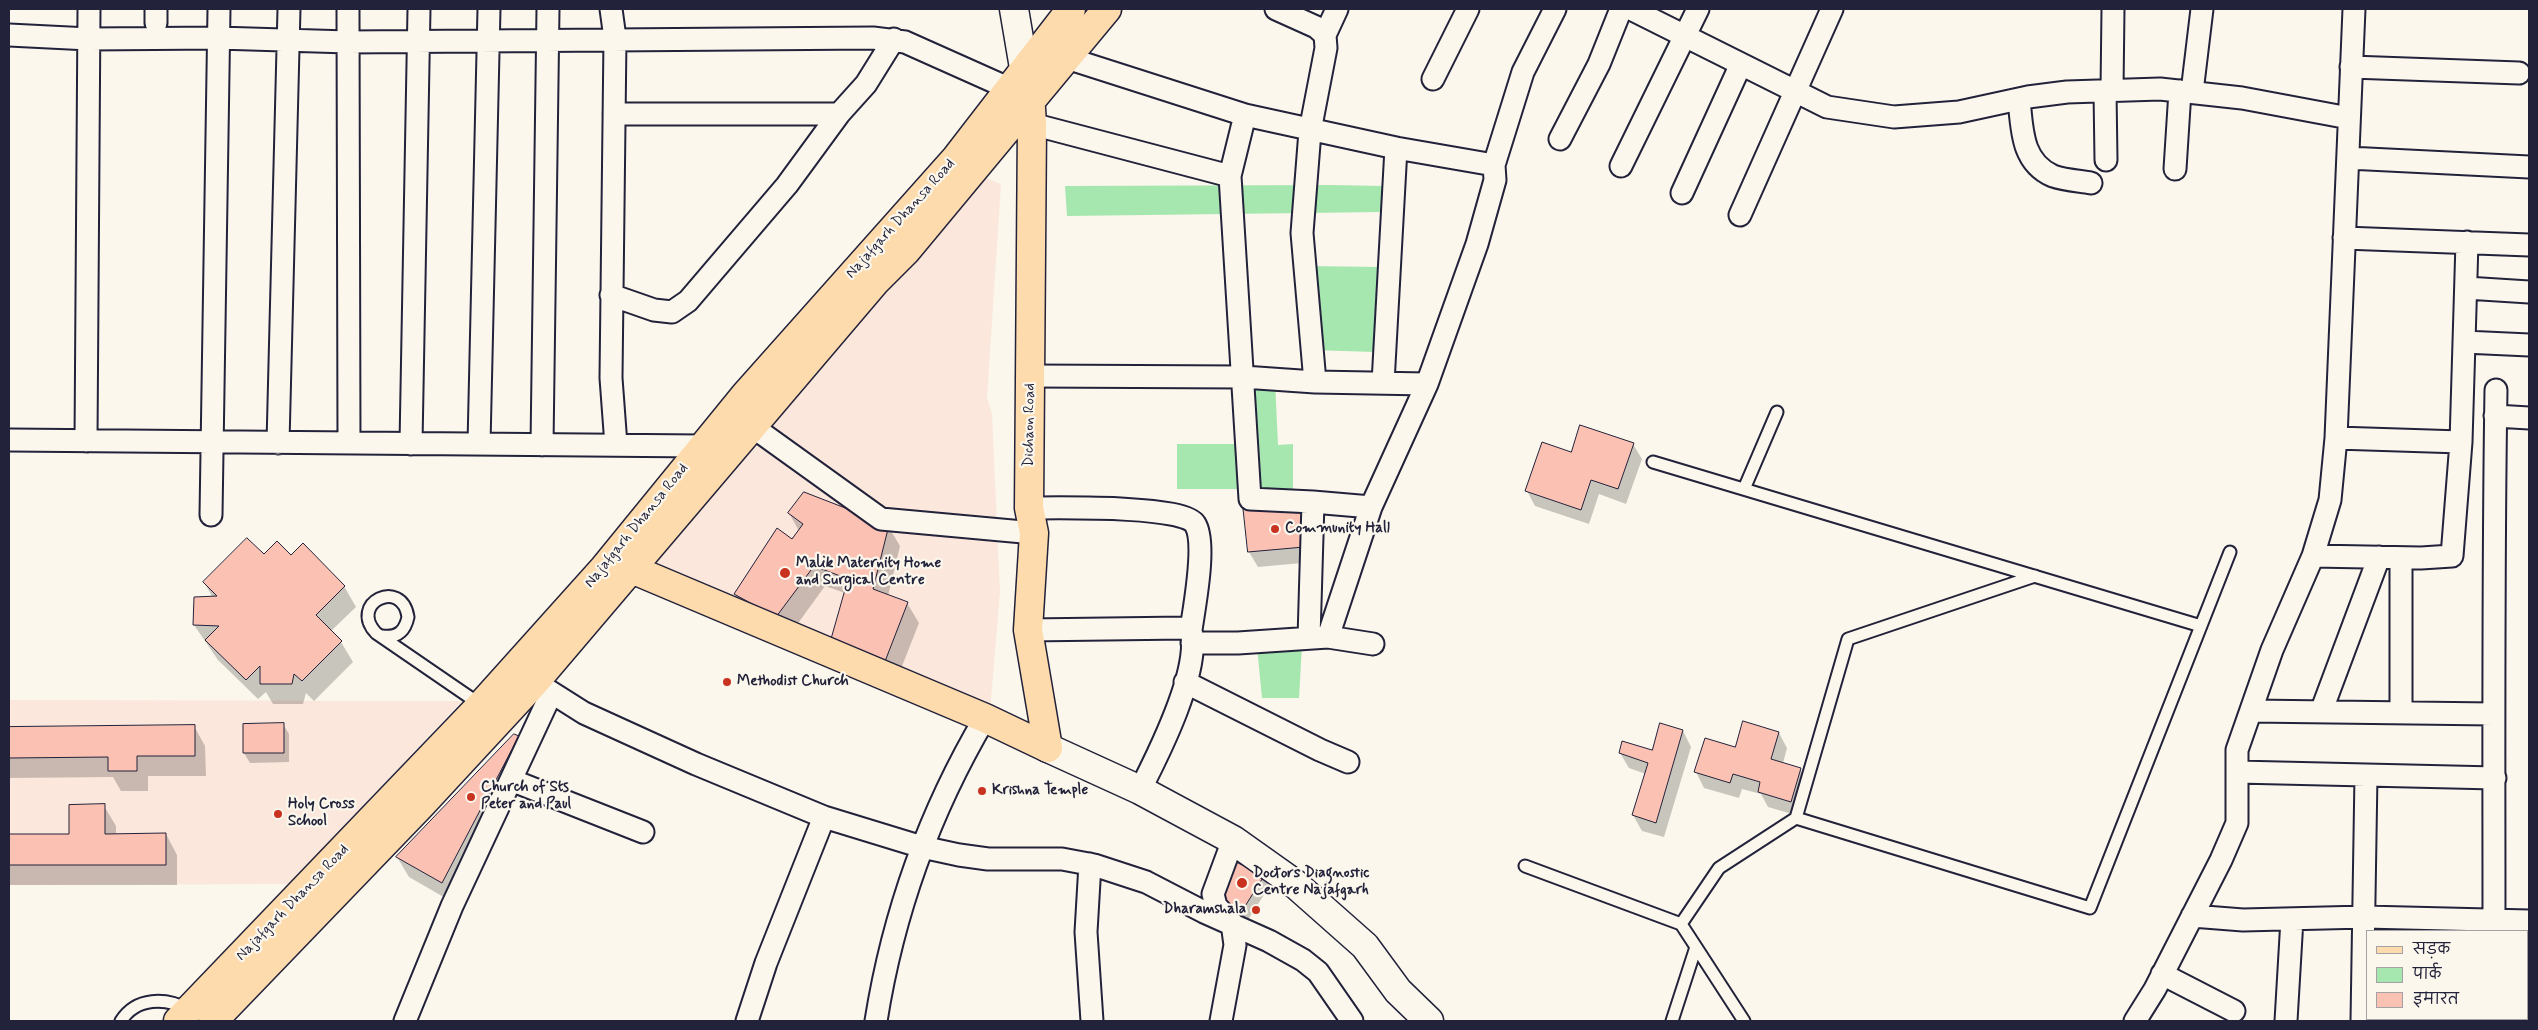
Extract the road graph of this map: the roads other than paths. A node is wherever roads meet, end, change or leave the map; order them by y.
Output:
1 (89, 9) edge
2 (219, 9) edge
3 (289, 9) edge
4 (348, 9) edge
5 (419, 9) edge
6 (489, 9) edge
7 (548, 9) edge
8 (611, 9) edge
9 (1014, 9) edge
10 (1071, 9) edge
11 (1107, 9) edge
12 (1276, 9) edge
13 (1337, 9) edge
14 (1468, 9) edge
15 (1555, 9) edge
16 (1621, 9) edge
17 (1631, 9) edge
18 (1698, 9) edge
19 (1832, 9) edge
20 (2113, 9) edge
21 (2202, 9) edge
22 (2354, 9) edge
23 (9, 35) edge
24 (1325, 35) junction
25 (1686, 36) junction
26 (218, 38) junction
27 (615, 38) junction
28 (89, 39) junction
29 (894, 39) junction
30 (288, 40) junction
31 (419, 40) junction
32 (549, 40) junction
33 (488, 41) junction
34 (348, 42) junction
35 (1067, 58) junction
36 (1741, 64) junction
37 (2351, 67) junction
38 (2519, 73) dead end
39 (1433, 79) dead end
40 (2108, 90) junction
41 (1794, 91) junction
42 (2186, 92) junction
43 (1024, 95) junction
44 (2020, 99) junction
45 (614, 114) junction
46 (839, 114) junction
47 (1245, 115) junction
48 (2349, 118) junction
49 (1310, 130) junction
50 (1560, 139) dead end
51 (1396, 148) junction
52 (2348, 158) junction
53 (2106, 160) dead end
54 (1494, 165) junction
55 (1620, 166) dead end
56 (2529, 166) edge
57 (2175, 169) dead end
58 (1230, 176) junction
59 (2091, 183) dead end
60 (1682, 193) dead end
61 (1740, 215) dead end
62 (2344, 238) junction
63 (2467, 242) junction
64 (2529, 245) edge
65 (2466, 288) junction
66 (2529, 292) edge
67 (612, 295) junction
68 (2464, 342) junction
69 (2529, 345) edge
70 (1030, 376) junction
71 (1243, 377) junction
72 (1315, 382) junction
73 (1383, 384) junction
74 (1427, 384) junction
75 (2496, 390) dead end
76 (1777, 412) dead end
77 (2495, 416) junction
78 (2529, 418) edge
79 (753, 427) junction
80 (2336, 438) junction
81 (9, 440) edge
82 (86, 441) junction
83 (213, 442) junction
84 (2462, 442) junction
85 (278, 443) junction
86 (349, 443) junction
87 (411, 444) junction
88 (480, 444) junction
89 (542, 445) junction
90 (616, 445) junction
91 (702, 446) junction
92 (1653, 462) dead end
93 (1744, 490) junction
94 (1312, 502) junction
95 (1371, 507) junction
96 (211, 515) dead end
97 (1032, 521) junction
98 (2230, 552) dead end
99 (2313, 556) junction
100 (2379, 558) junction
101 (2401, 558) junction
102 (621, 565) junction
103 (2035, 576) junction
104 (2201, 626) junction
105 (1028, 630) junction
106 (382, 636) dead end
107 (1191, 637) junction
108 (1319, 638) junction
109 (1374, 644) dead end
110 (1185, 682) junction
111 (543, 688) junction
112 (481, 705) junction
113 (2251, 711) junction
114 (2321, 712) junction
115 (2401, 713) junction
116 (2493, 714) junction
117 (985, 718) junction
118 (1048, 748) junction
119 (1348, 762) dead end
120 (2236, 772) junction
121 (2366, 775) junction
122 (2495, 778) junction
123 (511, 780) junction
124 (1140, 790) junction
125 (824, 817) junction
126 (1796, 818) junction
127 (643, 832) dead end
128 (1233, 840) junction
129 (922, 847) junction
130 (1090, 864) junction
131 (1525, 866) dead end
132 (2192, 916) junction
133 (2365, 917) junction
134 (2292, 919) junction
135 (2529, 921) edge
136 (1232, 923) junction
137 (1681, 924) junction
138 (2494, 926) edge
139 (1696, 948) junction
140 (2162, 974) junction
141 (2234, 1010) dead end
142 (193, 1017) edge
143 (121, 1021) edge
144 (405, 1021) edge
145 (747, 1021) edge
146 (876, 1021) edge
147 (1092, 1021) edge
148 (1221, 1021) edge
149 (1352, 1021) edge
150 (1429, 1021) edge
151 (1672, 1021) edge
152 (1744, 1021) edge
153 (2135, 1021) edge
154 (2286, 1021) edge
155 (2362, 1021) edge

1 - 28 street
2 - 26 street
3 - 30 street
4 - 34 street
5 - 31 street
6 - 33 street
7 - 32 street
8 - 27 street
9 - 43 main road, Dichaon Road
10 - 43 main road, Najafgarh Dhansa Road
11 - 35 main road
12 - 24 street
13 - 24 street
14 - 39 street
15 - 54 street
16 - 50 street
17 - 25 street
18 - 25 street
19 - 41 street
20 - 40 street
21 - 42 street
22 - 37 street
23 - 28 street
24 - 49 street
25 - 36 street
25 - 55 street
26 - 28 street
26 - 30 street
26 - 83 street
27 - 29 street
27 - 32 street
27 - 45 street
28 - 82 street
29 - 43 street
29 - 46 street
30 - 34 street
30 - 85 street
31 - 33 street
31 - 34 street
31 - 87 street
32 - 33 street
32 - 89 street
33 - 88 street
34 - 86 street
35 - 43 main road
35 - 47 street
36 - 41 street
36 - 60 street
37 - 38 street
37 - 48 street
40 - 42 street
40 - 44 street
40 - 53 street
41 - 44 street
41 - 61 street
42 - 48 street
42 - 57 street
43 - 58 street
43 - 70 main road, Dichaon Road
43 - 79 main road
43 - 91 main road, Najafgarh Dhansa Road
44 - 59 street
45 - 46 street
45 - 67 street
46 - 67 street
47 - 49 street
47 - 58 street
48 - 52 street
49 - 51 street
49 - 72 street
51 - 54 street
51 - 73 street
52 - 56 street
52 - 62 street
54 - 74 street
58 - 71 street
62 - 63 street
62 - 80 street
63 - 64 street
63 - 65 street
65 - 66 street
65 - 68 street
67 - 90 street
68 - 69 street
68 - 84 street
70 - 71 street
70 - 97 main road, Dichaon Road
71 - 72 street
71 - 94 street
72 - 73 street
73 - 74 street
74 - 95 street
75 - 77 street
76 - 93 lane
77 - 78 street
77 - 116 street
79 - 97 street
79 - 102 main road
80 - 84 street
80 - 99 street
81 - 82 street
82 - 83 street
83 - 85 street
83 - 96 street
84 - 101 street
85 - 86 street
86 - 87 street
87 - 88 street
88 - 89 street
89 - 90 street
90 - 91 street
91 - 102 main road, Najafgarh Dhansa Road
92 - 93 lane
93 - 103 lane
94 - 95 street
94 - 108 street
95 - 108 street
97 - 105 main road, Dichaon Road
97 - 107 street
98 - 104 lane
99 - 100 street
99 - 113 street
100 - 101 street
100 - 114 street
101 - 115 street
102 - 111 main road
102 - 112 main road, Najafgarh Dhansa Road
102 - 117 main road
103 - 104 lane
103 - 126 lane
104 - 126 lane
105 - 107 street
105 - 118 main road, Dichaon Road
106 - 112 lane
107 - 108 street
107 - 110 street
108 - 109 street
110 - 119 street
110 - 124 street
111 - 123 street
111 - 125 street
111 - 142 main road
112 - 142 main road, Najafgarh Dhansa Road
113 - 114 street
113 - 120 street
114 - 115 street
115 - 116 street
116 - 122 street
117 - 118 main road
117 - 129 street
118 - 124 main road
120 - 121 street
120 - 132 street
121 - 122 street
121 - 133 street
122 - 138 street
123 - 127 street
123 - 144 street
124 - 128 main road
125 - 129 street
125 - 145 street
126 - 137 lane
128 - 136 street
128 - 150 main road
129 - 130 street
129 - 146 street
130 - 136 street
130 - 147 street
131 - 137 lane
132 - 134 street
132 - 140 street
133 - 134 street
133 - 138 street
133 - 155 street
134 - 154 street
135 - 138 street
136 - 148 street
136 - 149 street
137 - 139 lane
139 - 151 lane
139 - 152 lane
140 - 141 street
140 - 153 street
142 - 143 lane

